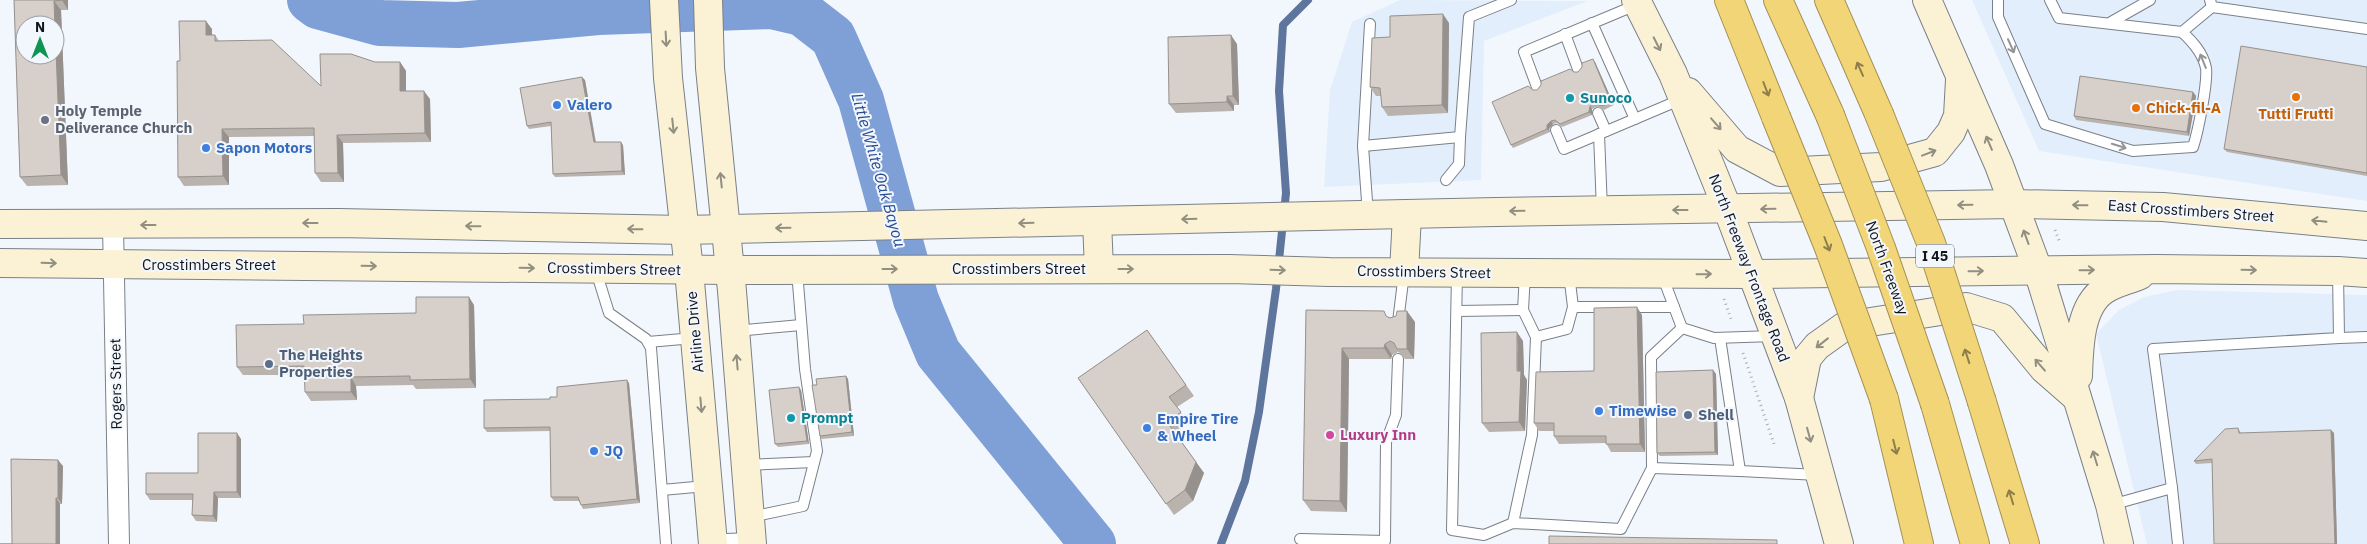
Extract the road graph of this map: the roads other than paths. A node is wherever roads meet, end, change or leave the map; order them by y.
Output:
1 (664, 0) edge
2 (708, 0) edge
3 (1511, 0) edge
4 (1717, 0) edge
5 (1730, 0) edge
6 (1778, 0) edge
7 (1829, 0) edge
8 (1927, 0) edge
9 (1998, 0) edge
10 (2050, 0) edge
11 (2150, 0) edge
12 (1637, 2) edge
13 (2211, 3) edge
14 (2111, 22) junction
15 (1592, 23) junction
16 (1370, 24) dead end
17 (2367, 29) edge
18 (2182, 32) junction
19 (1565, 34) junction
20 (1755, 61) junction
21 (1578, 69) edge
22 (1672, 74) junction
23 (1960, 76) junction
24 (1537, 87) edge
25 (1683, 99) junction
26 (1598, 113) edge
27 (1635, 119) junction
28 (1556, 130) edge
29 (1602, 132) junction
30 (1460, 137) junction
31 (1363, 146) junction
32 (1446, 180) dead end
33 (2014, 204) junction
34 (1602, 210) junction
35 (1728, 210) junction
36 (1368, 215) junction
37 (1407, 215) junction
38 (1097, 221) junction
39 (339, 223) junction
40 (0, 224) edge
41 (113, 225) junction
42 (2367, 226) edge
43 (726, 229) junction
44 (684, 230) junction
45 (0, 264) edge
46 (114, 265) junction
47 (341, 265) junction
48 (596, 269) junction
49 (797, 269) junction
50 (1099, 269) junction
51 (2156, 269) junction
52 (689, 270) junction
53 (730, 270) junction
54 (2038, 270) junction
55 (2338, 271) junction
56 (1404, 272) junction
57 (1457, 273) junction
58 (1525, 273) junction
59 (1569, 273) junction
60 (2367, 273) edge
61 (1662, 274) junction
62 (1752, 274) junction
63 (1573, 307) junction
64 (1674, 307) junction
65 (1523, 310) junction
66 (1457, 311) junction
67 (1398, 322) edge
68 (802, 325) junction
69 (1682, 328) junction
70 (735, 332) junction
71 (1776, 336) junction
72 (1536, 337) junction
73 (2367, 337) edge
74 (695, 338) junction
75 (1720, 338) junction
76 (2339, 338) junction
77 (648, 342) junction
78 (1398, 359) edge
79 (2076, 397) junction
80 (1799, 398) junction
81 (814, 462) junction
82 (746, 465) junction
83 (1652, 468) junction
84 (1740, 471) junction
85 (1820, 474) junction
86 (708, 486) junction
87 (2172, 488) junction
88 (662, 490) junction
89 (2110, 505) junction
90 (1513, 523) junction
91 (745, 537) edge
92 (1300, 539) dead end
93 (119, 544) edge
94 (666, 544) edge
95 (713, 544) edge
96 (1839, 544) edge
97 (1919, 544) edge
98 (1975, 544) edge
99 (2025, 544) edge
100 (2119, 544) edge
101 (2178, 544) edge

1 -> 44 main road, Airline Drive
43 -> 2 main road
3 - 30 lane
4 - 20 highway
5 - 20 highway
6 - 98 highway, North Freeway, bridge
99 -> 7 highway, I 45, bridge
8 - 23 main road
9 -> 18 lane
10 - 14 lane
11 - 14 lane
12 - 15 lane
12 -> 22 main road, North Freeway Frontage Road
13 - 17 lane
13 - 18 lane
14 - 18 lane
15 - 19 lane
15 - 27 lane
16 - 31 lane
19 - 21 lane
19 - 24 lane
20 -> 97 highway, bridge
22 -> 23 main road
22 - 25 main road, North Freeway Frontage Road
33 -> 23 main road
25 - 27 lane
25 - 35 main road, North Freeway Frontage Road
26 - 29 lane
27 - 29 lane
28 - 29 lane
29 - 34 lane
30 - 31 lane
30 - 32 lane
31 - 36 lane
33 -> 35 main road
42 -> 33 main road, East Crosstimbers Street
54 -> 33 main road
35 -> 34 main road
34 -> 37 main road
35 - 62 main road, North Freeway Frontage Road
36 - 37 main road
36 -> 38 main road
37 - 56 main road
38 -> 43 main road
38 - 50 main road
39 -> 41 main road
44 -> 39 main road
39 - 47 main road
40 - 41 main road
41 - 46 street, Rogers Street
43 - 44 main road
43 - 53 main road
44 - 52 main road, Airline Drive
45 -> 46 main road, Crosstimbers Street
46 - 47 main road, Crosstimbers Street
46 - 93 street, Rogers Street
47 -> 48 main road, Crosstimbers Street
48 - 52 main road, Crosstimbers Street
48 - 77 lane
49 -> 50 main road, Crosstimbers Street
49 - 53 main road, Crosstimbers Street
49 - 68 lane
50 -> 56 main road, Crosstimbers Street
54 -> 51 main road
51 -> 55 main road
51 - 79 main road
52 - 53 main road, Crosstimbers Street
52 - 74 main road, Airline Drive
53 - 70 main road
62 -> 54 main road, Crosstimbers Street
54 - 79 main road
55 - 60 main road
55 - 76 lane
56 - 57 main road, Crosstimbers Street
56 - 67 lane
57 - 58 main road, Crosstimbers Street
57 - 66 lane
58 - 59 main road, Crosstimbers Street
58 - 65 lane
59 - 61 main road, Crosstimbers Street
59 - 63 lane
61 -> 62 main road, Crosstimbers Street
61 - 64 lane
62 - 71 main road, North Freeway Frontage Road
63 - 64 lane
63 - 72 lane
64 - 69 lane
65 - 66 lane
65 - 72 lane
66 - 90 lane
68 - 70 lane
68 - 81 lane
69 - 75 lane
69 - 83 lane
82 -> 70 main road
71 - 75 lane
71 - 80 main road, North Freeway Frontage Road
72 - 90 lane
73 - 76 lane
74 - 77 lane
74 -> 86 main road, Airline Drive
75 - 84 lane
76 - 87 lane
77 - 88 lane
78 - 92 lane
79 -> 80 main road
89 -> 79 main road
80 -> 85 main road, North Freeway Frontage Road
81 - 82 lane
81 - 91 lane
82 - 91 main road
83 - 84 lane
83 - 90 lane
84 - 85 lane
85 - 96 main road, North Freeway Frontage Road
86 - 88 lane
86 - 95 main road, Airline Drive
87 - 89 lane
87 - 101 lane
88 - 94 lane
89 - 100 main road

